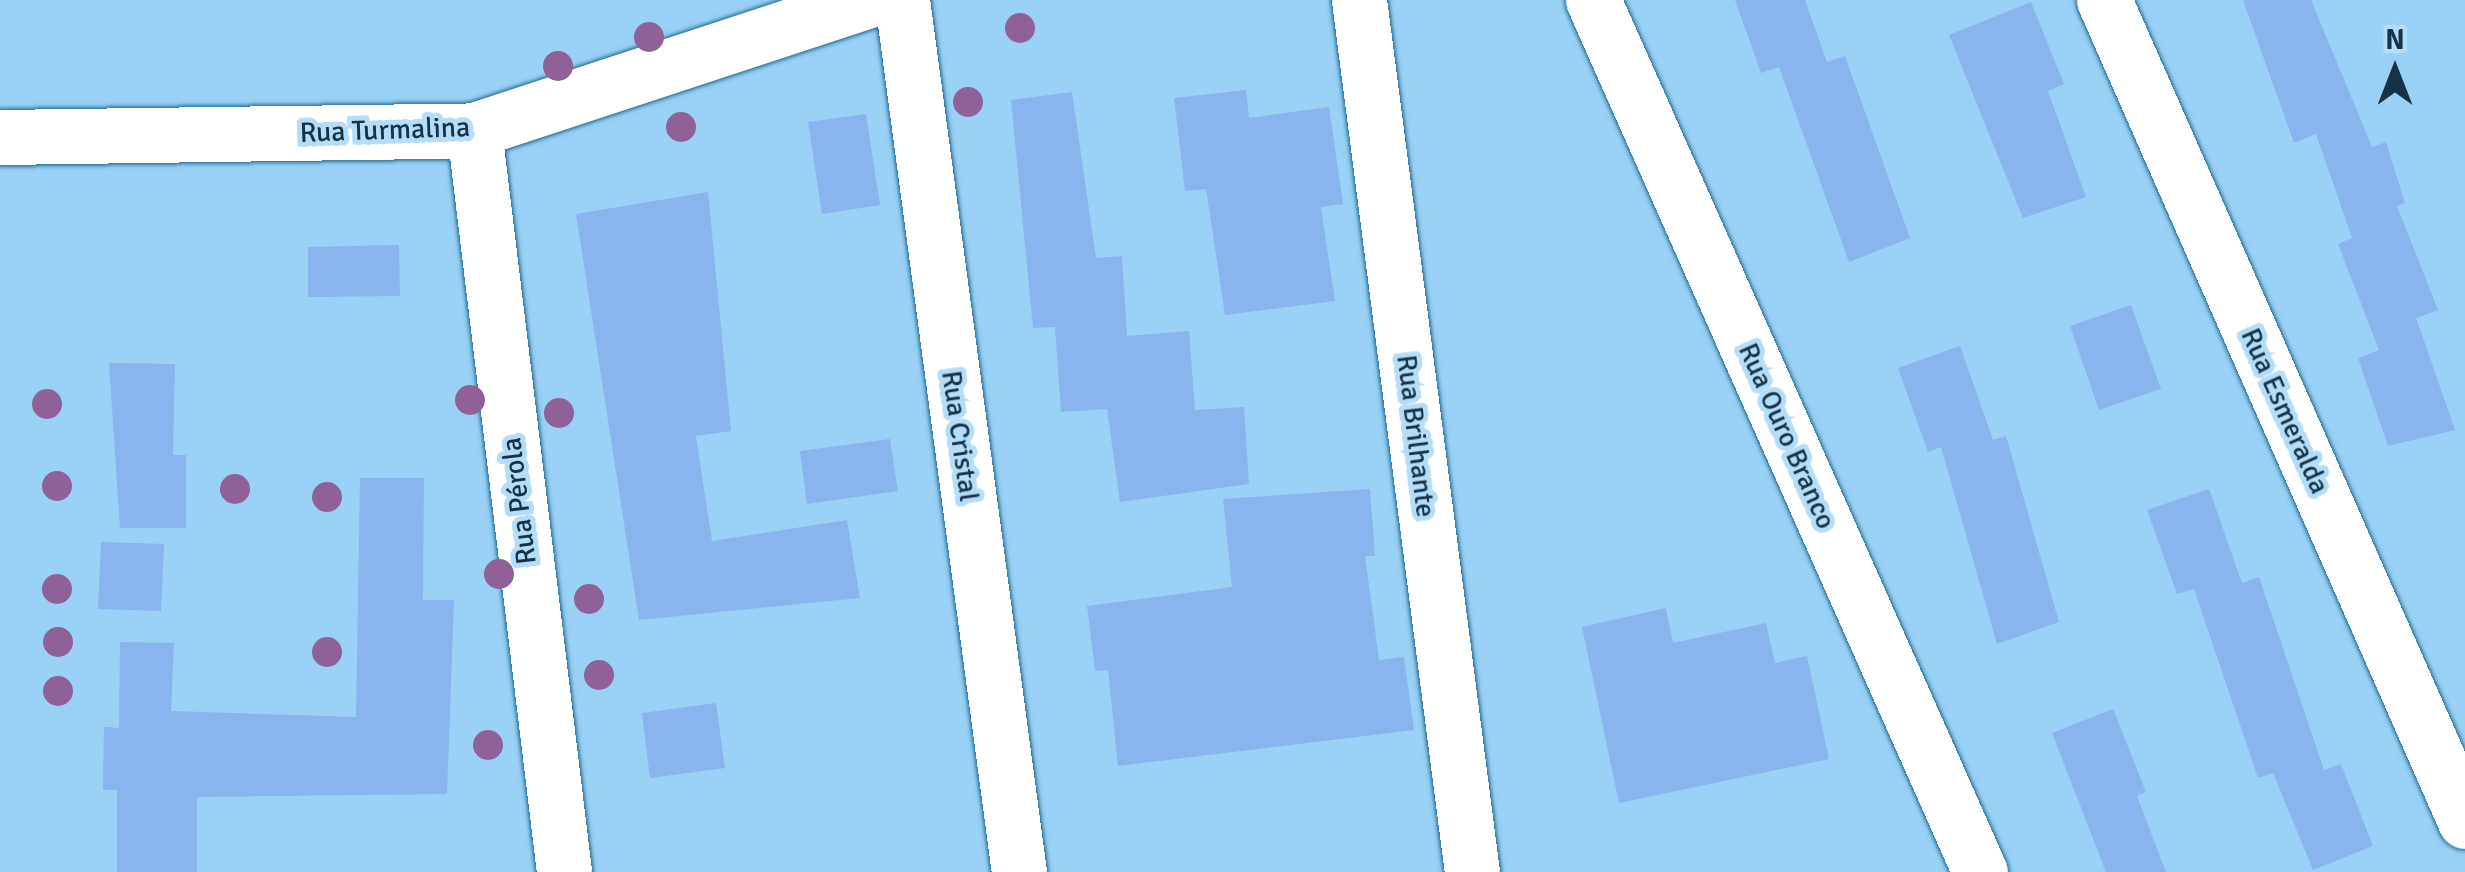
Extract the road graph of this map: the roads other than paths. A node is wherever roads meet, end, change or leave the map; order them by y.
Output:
1 (870, 0) edge
2 (902, 0) edge
3 (1359, 0) edge
4 (1593, 0) edge
5 (2104, 0) edge
6 (474, 130) junction
7 (0, 137) edge
8 (2465, 821) edge
9 (564, 872) edge
10 (1019, 872) edge
11 (1472, 872) edge
12 (1980, 872) edge

1 - 6 street, Rua Turmalina
2 - 10 street, Rua Cristal
3 - 11 street, Rua Brilhante
4 - 12 street, Rua Ouro Branco
5 - 8 street, Rua Esmeralda
6 - 7 street, Rua Turmalina
6 - 9 street, Rua Pérola

